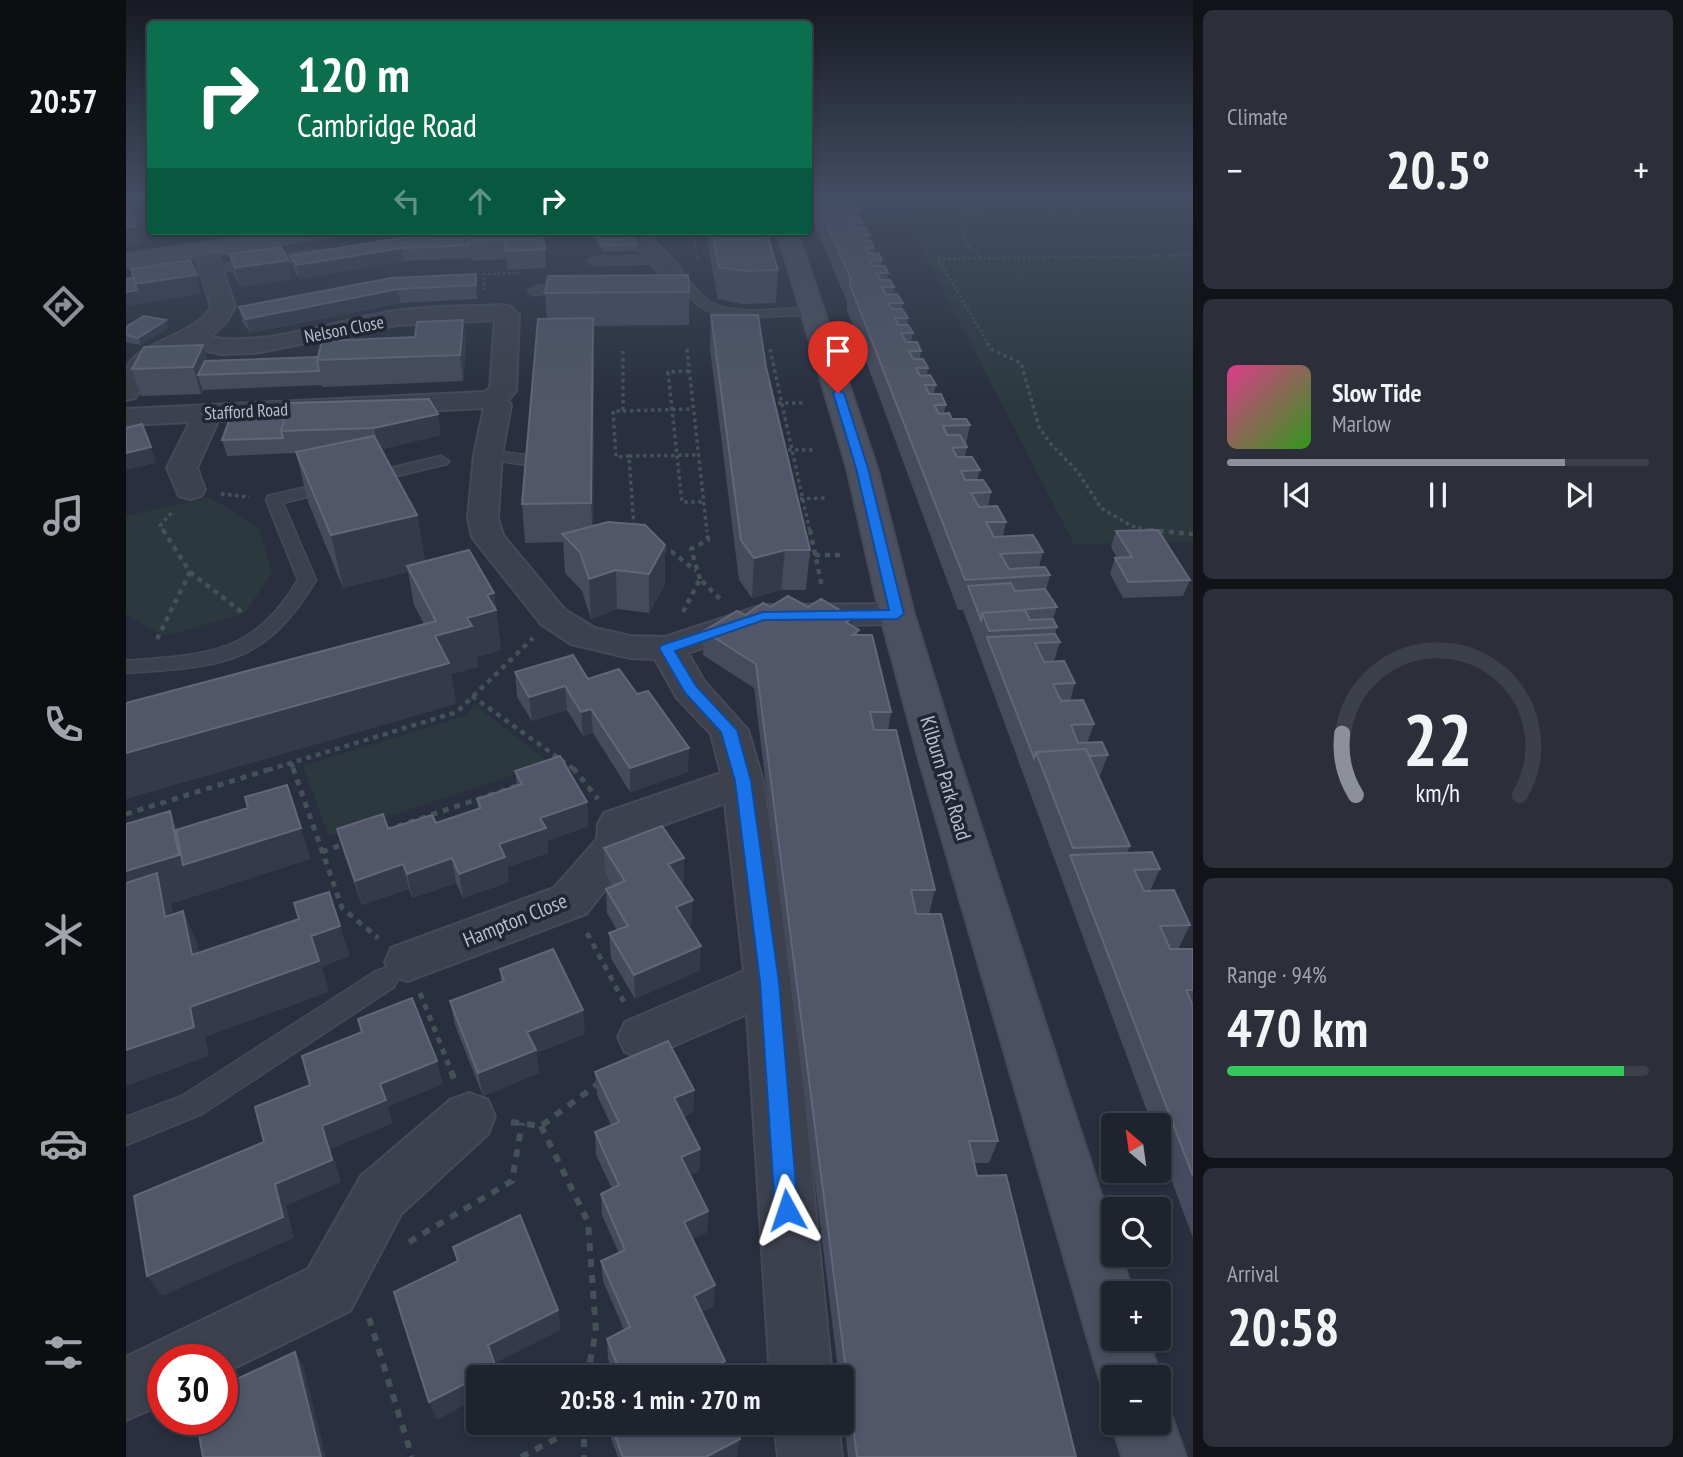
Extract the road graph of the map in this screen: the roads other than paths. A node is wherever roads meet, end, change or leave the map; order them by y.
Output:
1 (167, 265) edge
2 (208, 265) edge
3 (617, 265) edge
4 (661, 265) edge
5 (798, 265) edge
6 (669, 274) junction
7 (126, 283) edge
8 (591, 283) edge
9 (534, 291) dead end
10 (813, 311) junction
11 (187, 339) junction
12 (126, 392) edge
13 (491, 400) junction
14 (208, 413) junction
15 (126, 417) edge
16 (488, 455) junction
17 (441, 461) dead end
18 (532, 461) edge
19 (190, 490) road end
20 (897, 614) junction
21 (667, 648) junction
22 (126, 667) edge
23 (743, 781) junction
24 (397, 970) joint
25 (769, 982) junction
26 (643, 1037) road end
27 (495, 1120) road end
28 (126, 1131) edge
29 (1101, 1284) edge
30 (219, 1344) edge
31 (808, 1365) edge
32 (147, 1379) edge
33 (126, 1389) edge
34 (1148, 1435) edge
35 (1154, 1457) edge

1 - 7 lane
2 - 11 street
3 - 6 lane
4 - 6 street
5 - 10 main road, Kilburn Park Road
6 - 10 lane
8 - 9 lane
10 - 20 main road, Kilburn Park Road
11 - 12 street
11 - 13 street, Nelson Close
13 - 14 street, Stafford Road
13 - 16 street
14 - 15 street, Stafford Road
14 - 19 street
16 - 18 lane
16 - 21 street
17 - 22 lane
20 - 21 street
20 - 29 main road, Kilburn Park Road
21 - 23 street
23 - 24 street, Hampton Close
23 - 25 street
24 - 28 lane
25 - 26 street
25 - 31 street
27 - 30 street
32 - 33 street
34 - 35 main road

